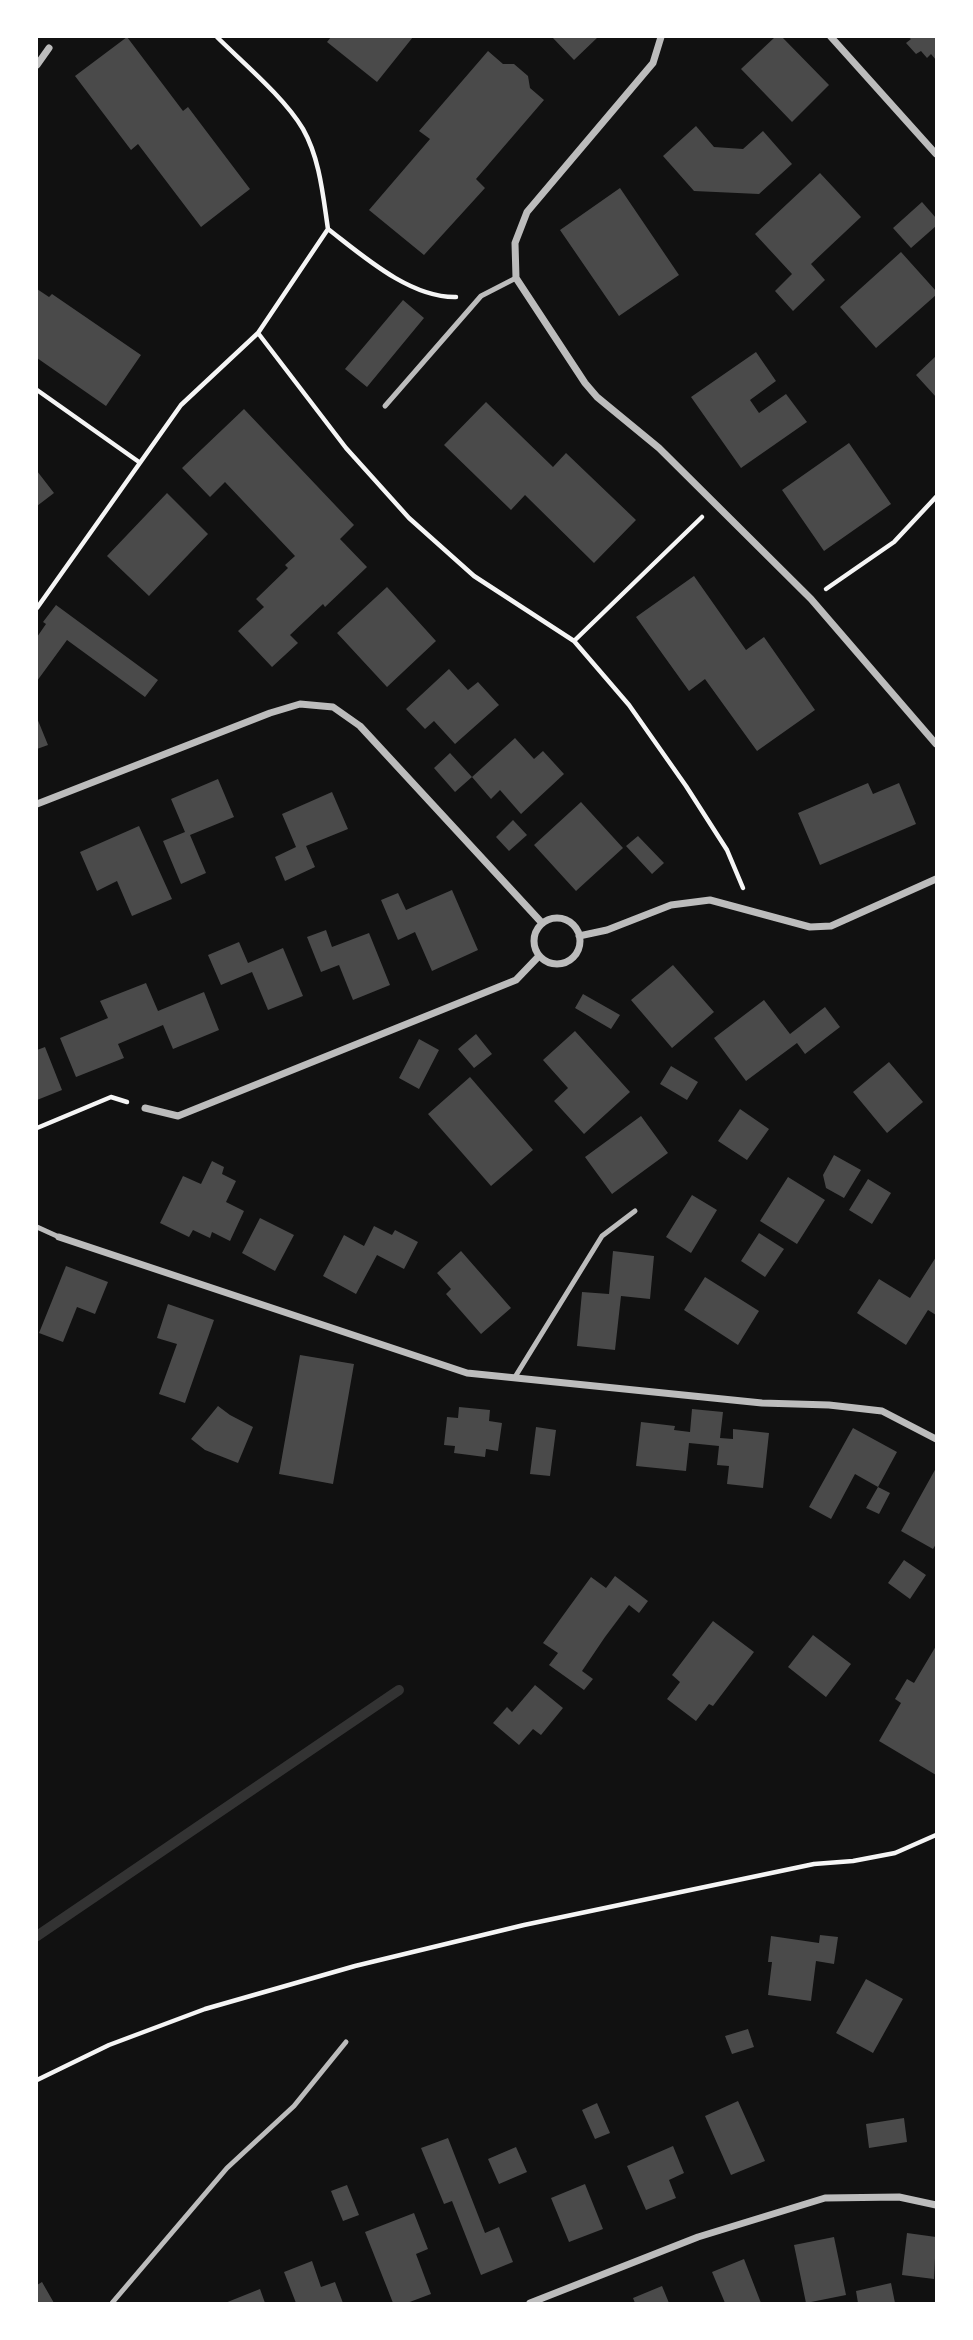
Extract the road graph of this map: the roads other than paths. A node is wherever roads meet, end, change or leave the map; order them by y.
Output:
1 (661, 37) edge
2 (831, 37) edge
3 (49, 48) dead end
4 (37, 65) edge
5 (936, 154) edge
6 (516, 278) junction
7 (385, 406) dead end
8 (936, 744) edge
9 (37, 804) edge
10 (936, 880) edge
11 (542, 923) junction
12 (579, 936) junction
13 (539, 956) junction
14 (145, 1108) road end
15 (635, 1211) dead end
16 (37, 1227) edge
17 (59, 1237) joint
18 (515, 1377) junction
19 (936, 1439) edge
20 (346, 2042) dead end
21 (936, 2205) edge
22 (112, 2303) edge
23 (530, 2303) edge

1 - 6 street
2 - 5 street
3 - 4 street
6 - 7 lane
6 - 8 street
9 - 11 street
10 - 12 street
11 - 12 street
11 - 13 street
12 - 13 street
13 - 14 street
15 - 18 lane
16 - 17 lane
17 - 18 street
18 - 19 street
20 - 22 lane
21 - 23 street

